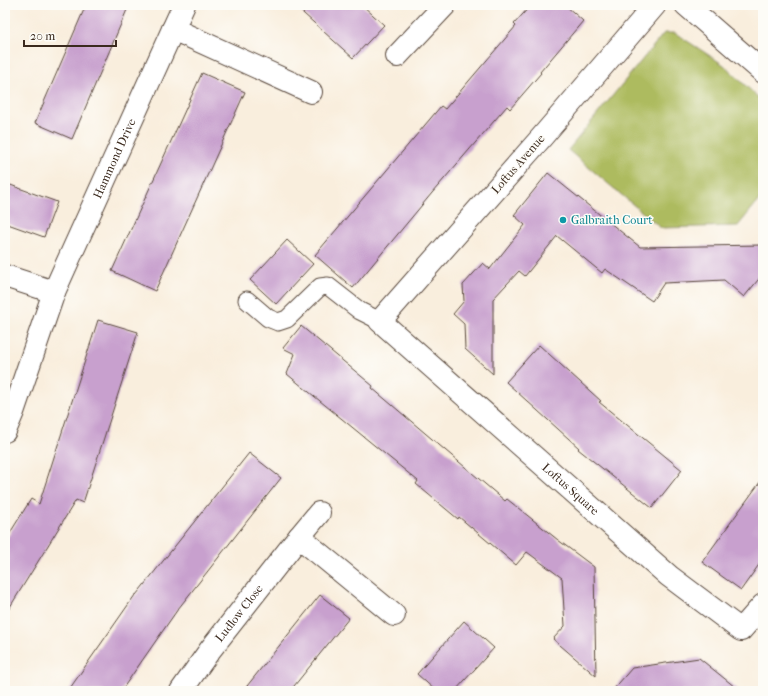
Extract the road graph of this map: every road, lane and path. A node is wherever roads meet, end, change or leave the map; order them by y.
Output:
1 (184, 5) edge
2 (445, 5) edge
3 (655, 5) edge
4 (686, 5) edge
5 (173, 29) junction
6 (397, 56) dead end
7 (763, 72) edge
8 (311, 92) dead end
9 (5, 276) edge
10 (54, 292) junction
11 (247, 300) dead end
12 (380, 321) junction
13 (5, 431) edge
14 (319, 513) dead end
15 (299, 537) junction
16 (763, 605) edge
17 (394, 615) dead end
18 (181, 691) edge

1 - 5 street, Hammond Drive
2 - 6 street
3 - 12 street, Loftus Avenue
4 - 7 street
5 - 8 street
5 - 10 street, Hammond Drive
9 - 10 street
10 - 13 street, Hammond Drive
11 - 12 lane
12 - 16 street, Loftus Square
14 - 15 street, Ludlow Close
15 - 17 street
15 - 18 street, Ludlow Close

